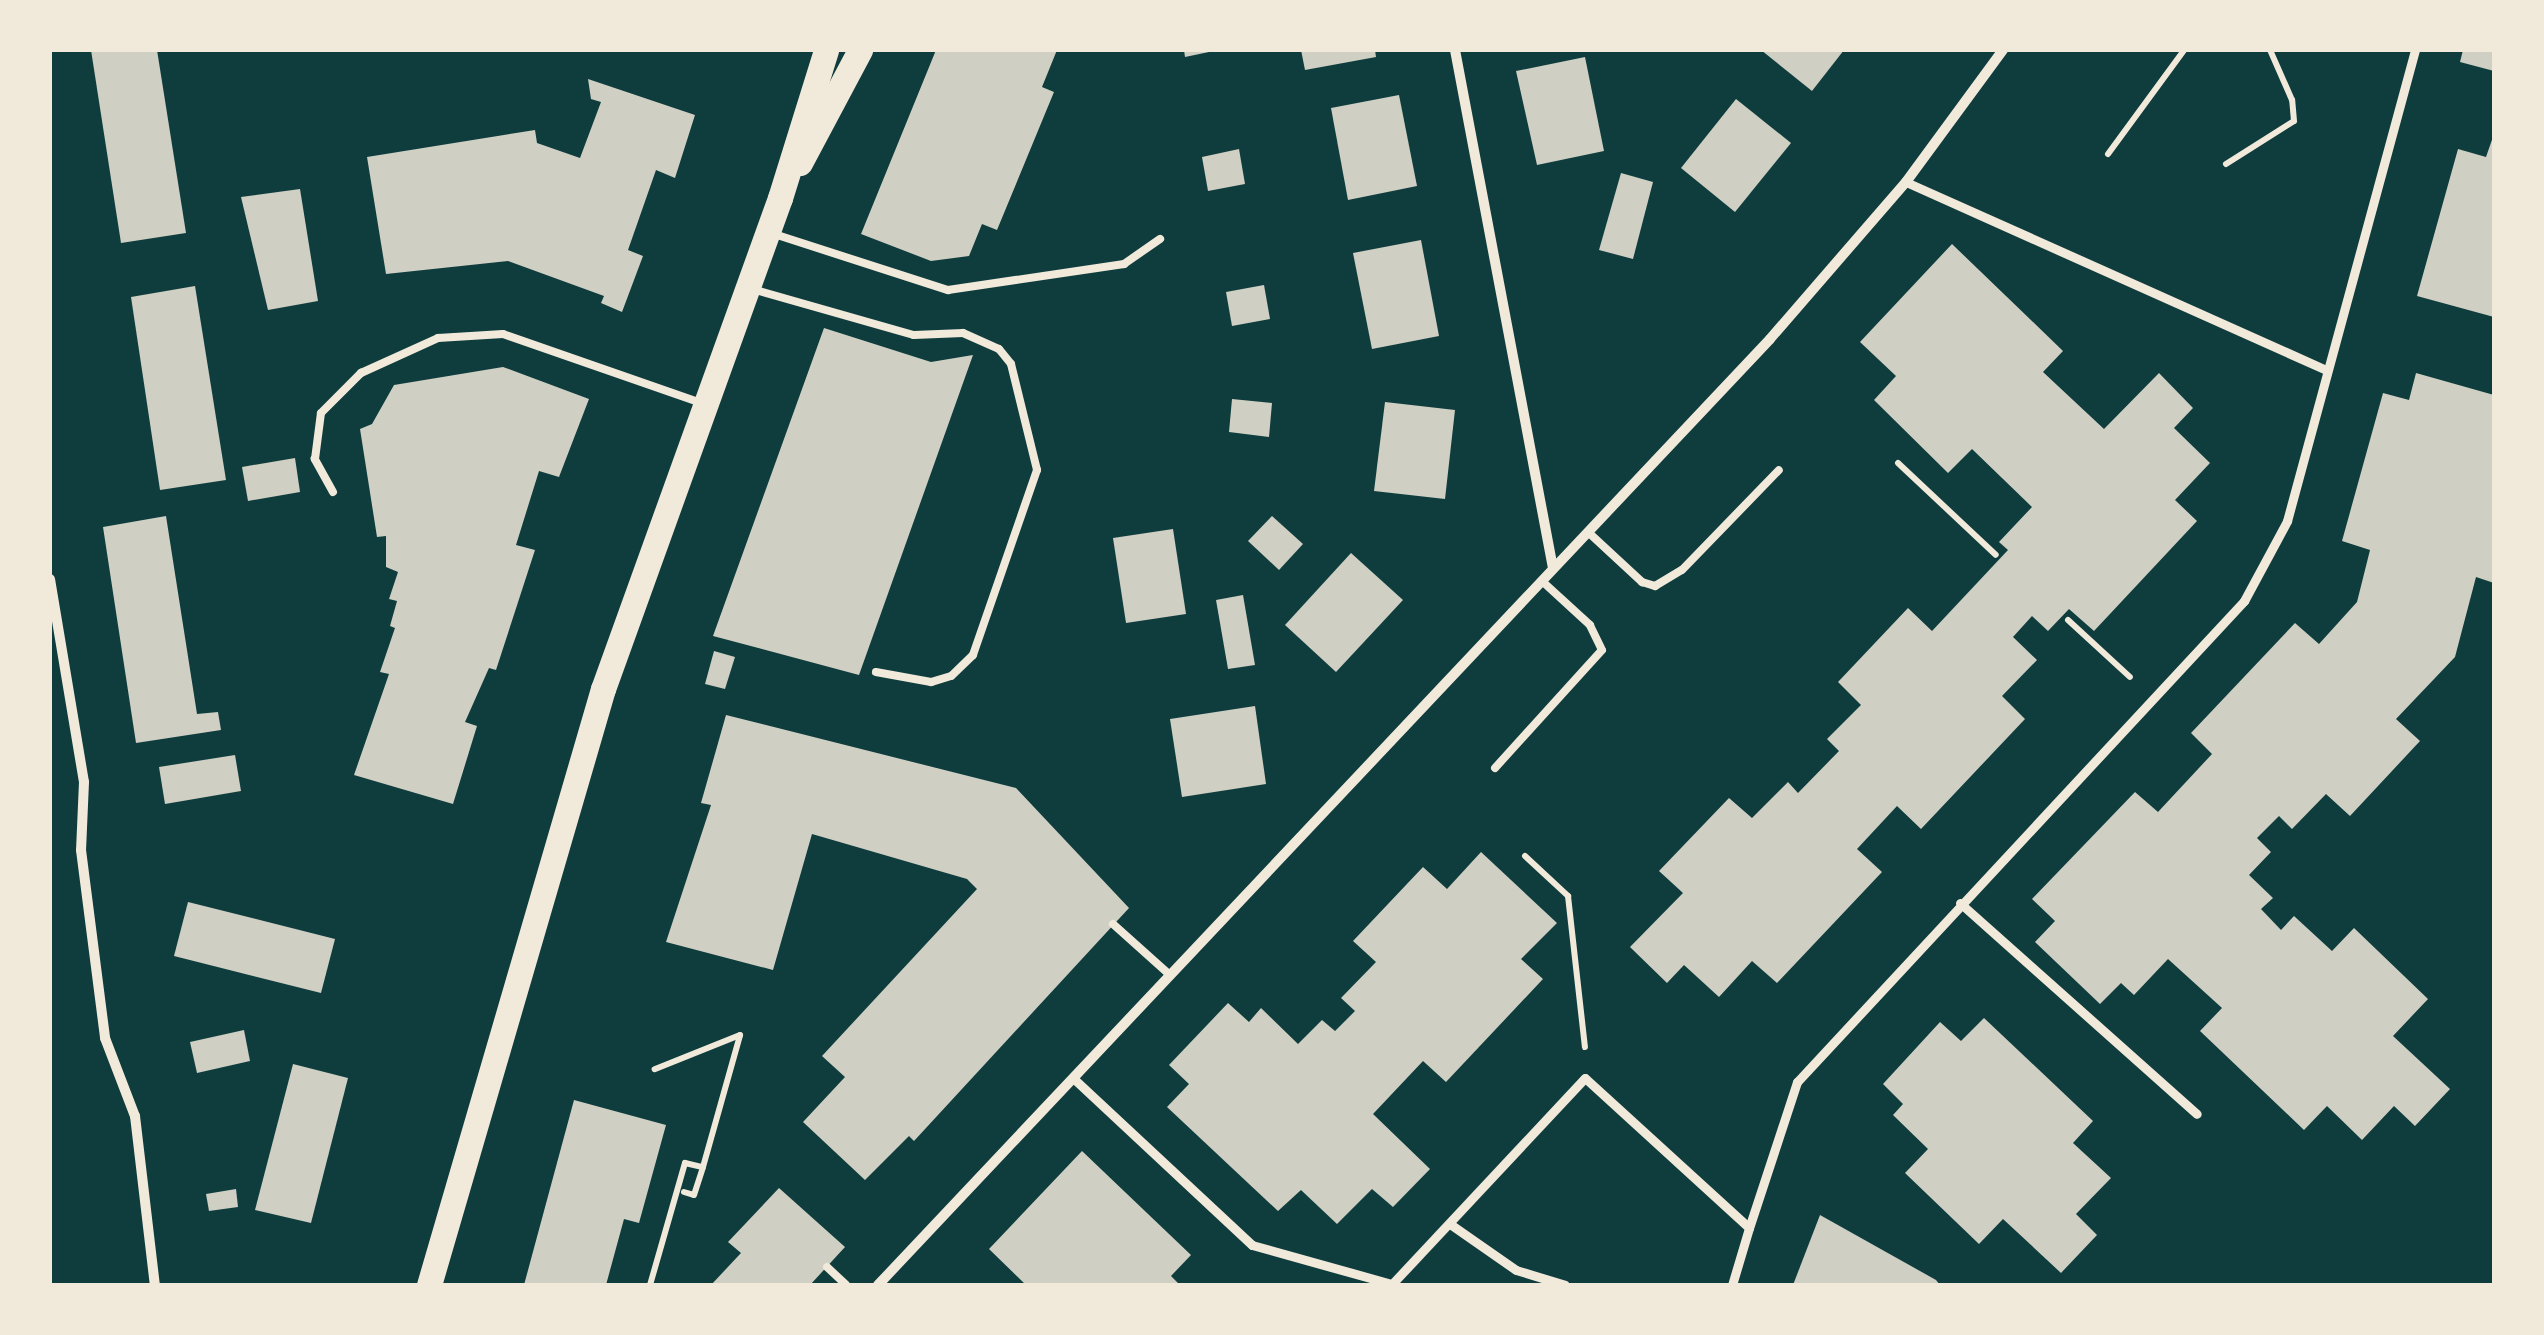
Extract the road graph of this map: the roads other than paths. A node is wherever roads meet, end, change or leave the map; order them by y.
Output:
1 (826, 50) edge
2 (860, 50) edge
3 (1455, 50) edge
4 (2003, 50) edge
5 (2415, 50) edge
6 (1906, 182) junction
7 (780, 198) junction
8 (767, 232) junction
9 (1160, 239) dead end
10 (745, 288) junction
11 (2327, 370) junction
12 (702, 403) junction
13 (1778, 470) dead end
14 (333, 492) dead end
15 (1588, 532) junction
16 (1553, 568) junction
17 (50, 578) edge
18 (1542, 581) junction
19 (876, 672) dead end
20 (1494, 768) dead end
21 (1960, 903) junction
22 (1113, 924) dead end
23 (1170, 975) junction
24 (1074, 1078) junction
25 (2197, 1114) dead end
26 (1450, 1224) junction
27 (1749, 1228) junction
28 (827, 1267) dead end
29 (155, 1285) edge
30 (430, 1285) edge
31 (846, 1285) edge
32 (878, 1285) edge
33 (1565, 1285) edge
34 (1732, 1285) edge

1 - 7 main road
2 - 7 main road
3 - 16 street
4 - 6 street
5 - 11 street
6 - 11 street
6 - 15 street
7 - 8 main road
8 - 9 lane
8 - 10 main road
10 - 12 main road
10 - 19 lane
11 - 21 street
12 - 14 lane
12 - 30 main road
13 - 15 lane
15 - 16 street
16 - 18 street
17 - 29 street
18 - 20 lane
18 - 23 street
21 - 25 street
21 - 27 street
22 - 23 lane
23 - 24 street
24 - 26 street
24 - 32 street
26 - 27 street
26 - 33 street
27 - 34 street
28 - 31 lane

